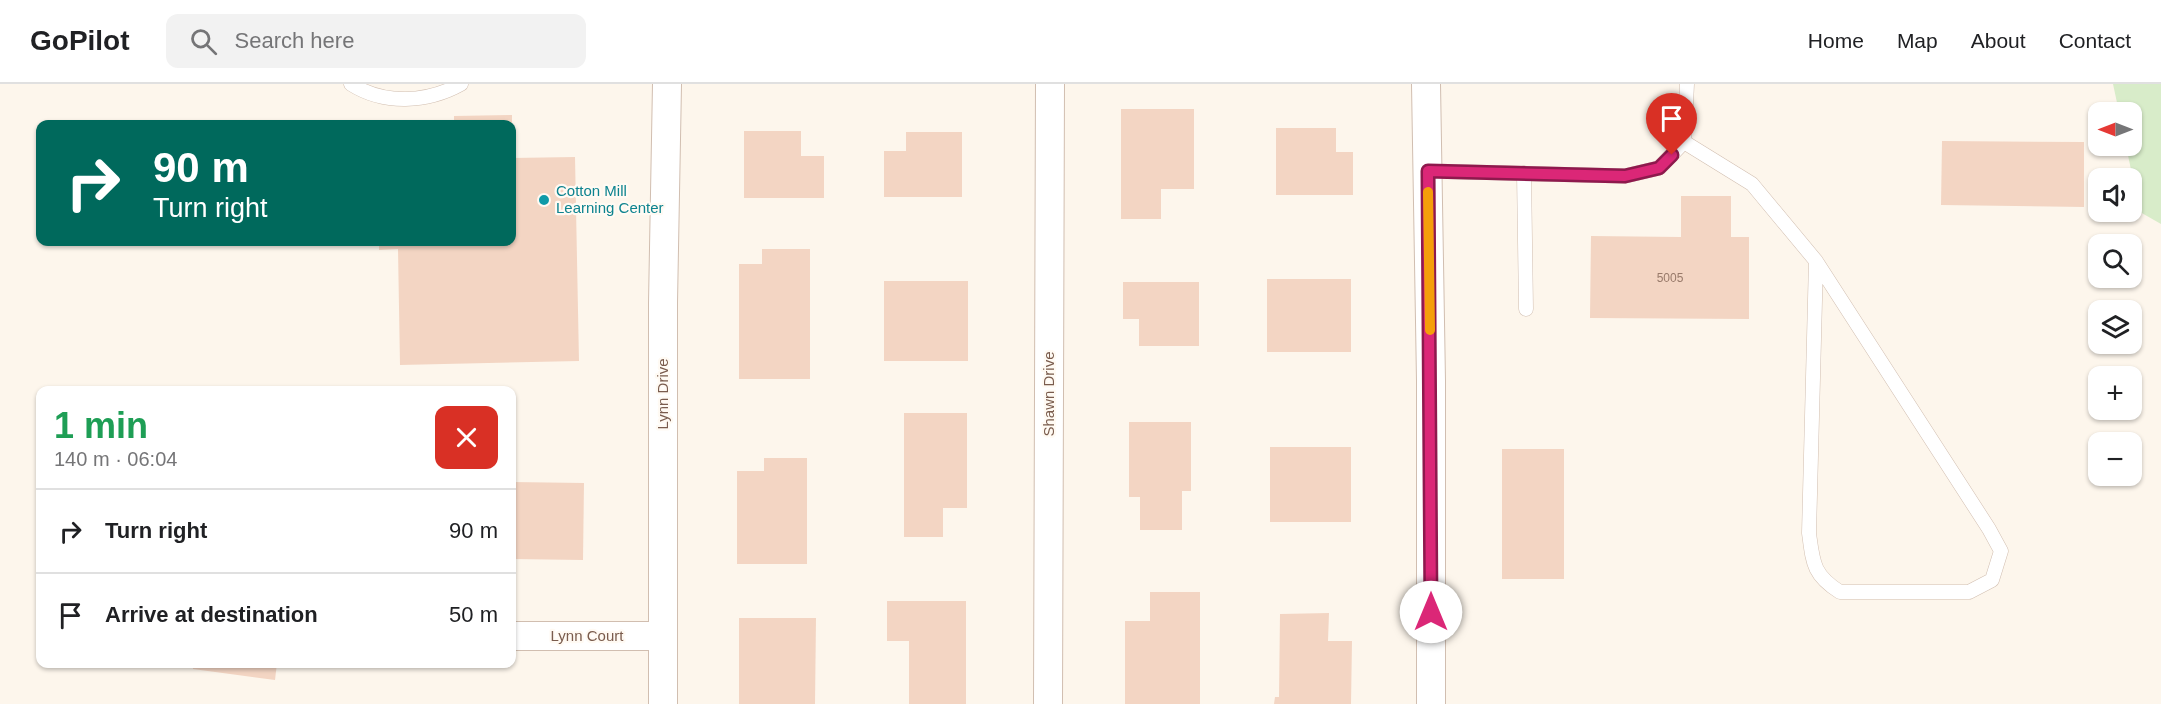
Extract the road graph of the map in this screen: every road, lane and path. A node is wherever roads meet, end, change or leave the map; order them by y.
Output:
1 (351, 84) edge
2 (461, 84) edge
3 (667, 84) edge
4 (1050, 84) edge
5 (1426, 84) edge
6 (1687, 84) edge
7 (1684, 142) junction
8 (1428, 171) junction
9 (1524, 173) junction
10 (1816, 261) junction
11 (1526, 309) dead end
12 (516, 636) edge
13 (662, 636) junction
14 (663, 704) edge
15 (1048, 704) edge
16 (1431, 704) edge

1 - 2 lane
3 - 13 street, Lynn Drive
4 - 15 street, Shawn Drive
5 - 8 street
6 - 7 lane
7 - 9 lane
7 - 10 lane
8 - 9 lane
8 - 16 street
9 - 11 lane
10 - 10 lane
12 - 13 street, Lynn Court
13 - 14 street, Lynn Drive

